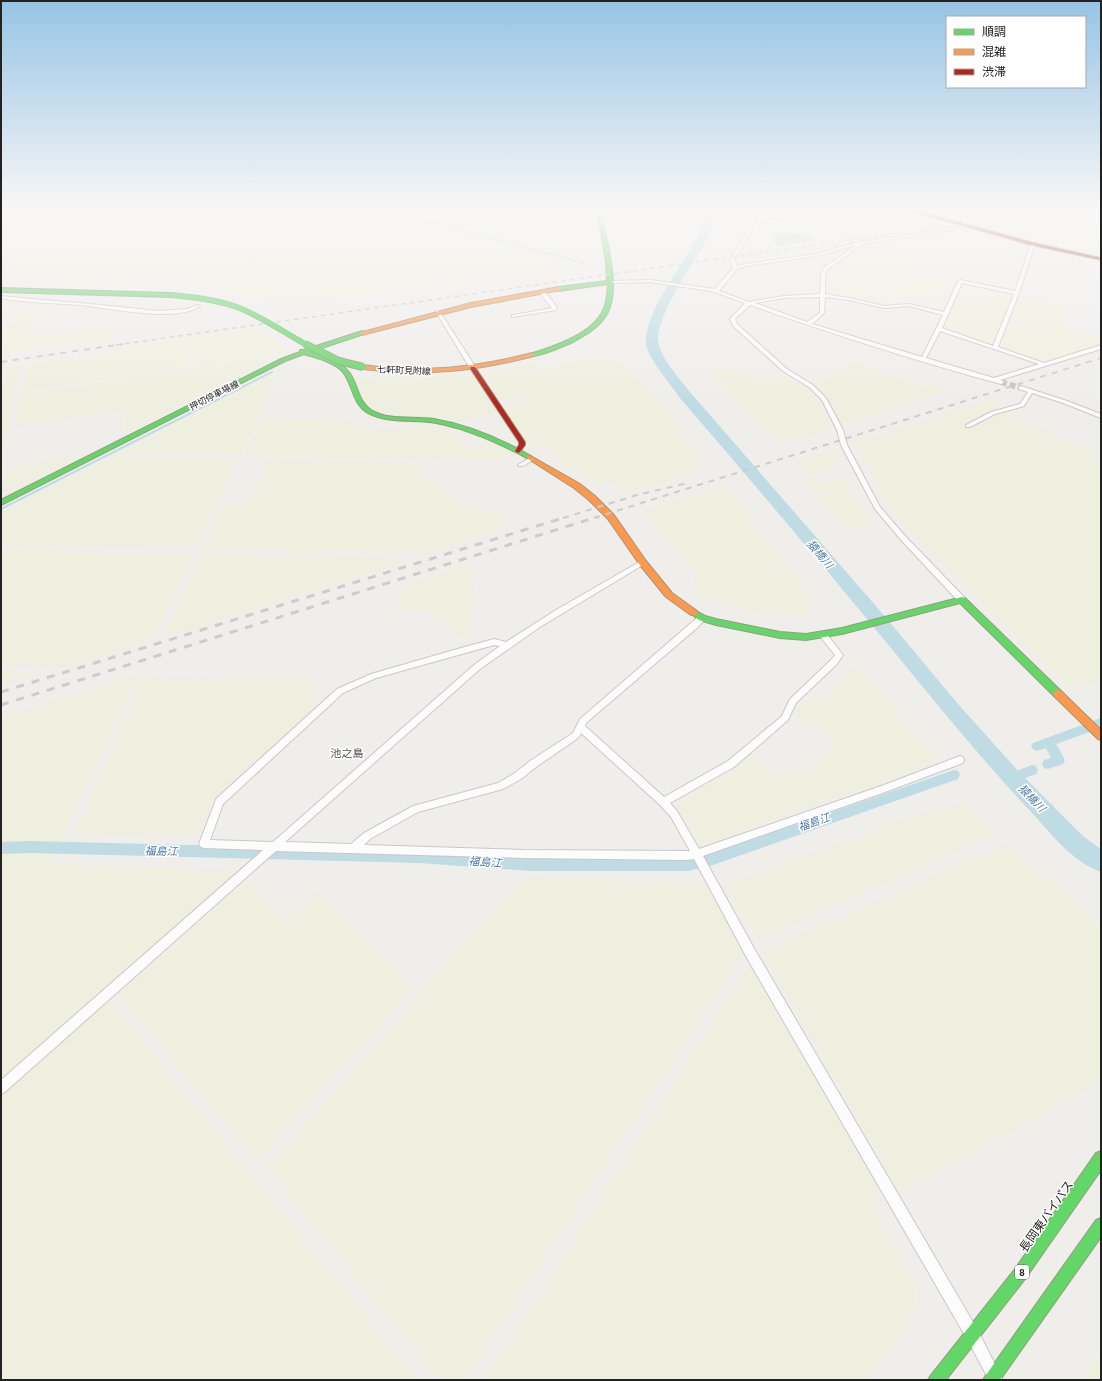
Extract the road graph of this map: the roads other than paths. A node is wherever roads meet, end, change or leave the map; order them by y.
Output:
1 (608, 274) edge
2 (730, 274) edge
3 (823, 274) edge
4 (1022, 274) edge
5 (609, 282) junction
6 (1, 290) edge
7 (716, 291) junction
8 (542, 292) junction
9 (1017, 293) junction
10 (822, 295) junction
11 (1, 297) edge
12 (750, 303) junction
13 (198, 306) dead end
14 (438, 312) junction
15 (946, 314) junction
16 (514, 316) dead end
17 (808, 324) junction
18 (939, 329) junction
19 (1101, 347) edge
20 (995, 348) junction
21 (302, 351) junction
22 (923, 360) junction
23 (1046, 365) junction
24 (473, 368) junction
25 (994, 380) junction
26 (1002, 382) tunnel mouth
27 (1021, 388) tunnel mouth
28 (1031, 391) junction
29 (1101, 416) edge
30 (968, 426) dead end
31 (518, 451) junction
32 (531, 459) junction
33 (521, 464) dead end
34 (1, 503) edge
35 (643, 563) junction
36 (962, 600) junction
37 (702, 618) junction
38 (823, 635) junction
39 (506, 645) junction
40 (580, 727) junction
41 (1100, 734) edge
42 (960, 760) dead end
43 (663, 802) junction
44 (275, 846) junction
45 (352, 849) junction
46 (696, 854) junction
47 (1, 1088) edge
48 (1101, 1158) edge
49 (1101, 1225) edge
50 (972, 1334) junction
51 (994, 1379) edge
52 (936, 1380) edge

1 - 5 main road, 七軒町見附線
2 - 7 street
3 - 10 street
4 - 9 street
5 - 7 street
5 - 8 main road, 押切停車場線
5 - 24 main road, 七軒町見附線
6 - 24 main road, 七軒町見附線, bridge
7 - 12 street
8 - 14 main road, 押切停車場線
8 - 16 street
9 - 15 street
9 - 20 street
10 - 12 street
10 - 15 street
10 - 17 street
11 - 13 street
12 - 17 street
12 - 36 street
14 - 21 main road, 押切停車場線
14 - 24 street
15 - 18 street
17 - 22 street
18 - 20 street
18 - 22 street
19 - 23 street
20 - 23 street
21 - 31 main road
21 - 34 main road, 押切停車場線
22 - 25 street
23 - 25 street
24 - 31 main road
25 - 26 street
27 - 28 street
28 - 29 street
28 - 30 street
31 - 32 main road
32 - 33 street
32 - 35 main road
35 - 37 main road
35 - 39 street
36 - 38 main road
36 - 41 main road
37 - 38 main road
37 - 40 street
38 - 43 street
39 - 44 street
39 - 44 street
40 - 43 street
40 - 45 street
42 - 46 street
43 - 46 street
44 - 45 street
44 - 47 street
45 - 46 street
46 - 50 street
48 - 50 main road, 長岡東バイパス / 8
49 - 51 main road
50 - 51 street
50 - 52 main road, 長岡東バイパス / 8

